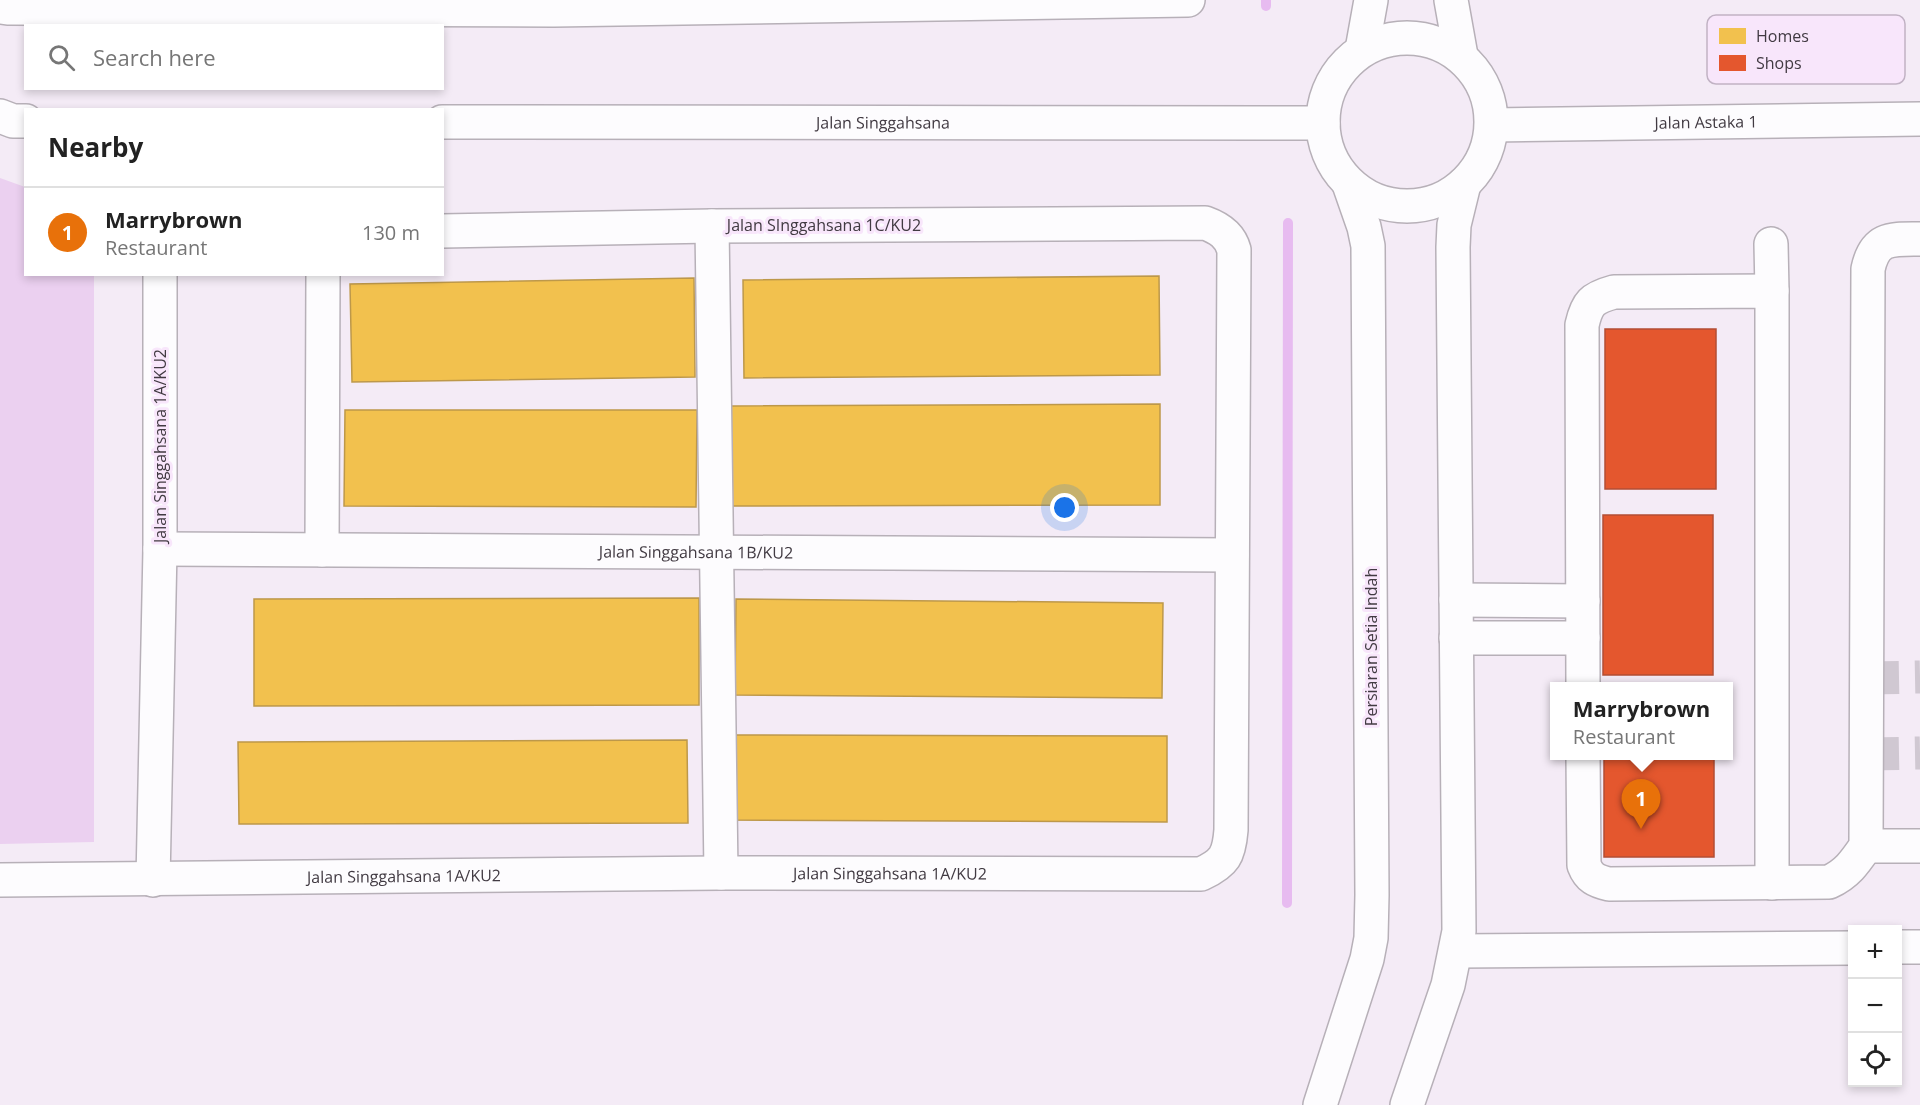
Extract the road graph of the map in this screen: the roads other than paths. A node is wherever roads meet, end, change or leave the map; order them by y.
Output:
1 (1371, 0) edge
2 (1451, 0) edge
3 (1183, 1) edge
4 (286, 4) edge
5 (554, 5) edge
6 (0, 7) edge
7 (1362, 50) junction
8 (1461, 56) junction
9 (0, 116) edge
10 (1920, 119) edge
11 (24, 121) edge
12 (444, 122) edge
13 (1323, 123) junction
14 (1492, 125) junction
15 (1349, 184) junction
16 (1464, 184) junction
17 (1205, 223) joint
18 (712, 226) junction
19 (444, 231) edge
20 (1920, 239) edge
21 (1771, 244) dead end
22 (160, 276) edge
23 (323, 276) edge
24 (1772, 291) junction
25 (160, 549) junction
26 (322, 550) junction
27 (716, 552) junction
28 (1232, 555) junction
29 (1456, 600) junction
30 (1583, 602) junction
31 (1456, 638) junction
32 (1583, 638) junction
33 (1583, 682) edge
34 (1583, 760) edge
35 (1866, 846) junction
36 (1920, 846) edge
37 (721, 873) junction
38 (0, 880) edge
39 (153, 880) junction
40 (1772, 883) junction
41 (1902, 947) edge
42 (1920, 947) edge
43 (1848, 948) edge
44 (1456, 951) junction
45 (1320, 1105) edge
46 (1407, 1105) edge

1 - 7 street
2 - 8 street
3 - 5 street
4 - 5 street
4 - 6 street
7 - 8 street
7 - 13 street
8 - 14 street
9 - 11 street
10 - 14 street, Jalan Astaka 1
12 - 13 street, Jalan Singgahsana
13 - 15 street
14 - 16 street
15 - 16 street
15 - 45 street, Persiaran Setia Indah
16 - 29 street
17 - 18 street, Jalan SInggahsana 1C/KU2
17 - 28 street, Jalan Singgahsana 1A/KU2
18 - 19 street, Jalan SInggahsana 1C/KU2
18 - 27 street
20 - 35 street
21 - 24 street
22 - 25 street, Jalan Singgahsana 1A/KU2
23 - 26 street
24 - 30 street
24 - 40 street
25 - 26 street, Jalan Singgahsana 1B/KU2
25 - 39 street, Jalan Singgahsana 1A/KU2
26 - 27 street, Jalan Singgahsana 1B/KU2
27 - 28 street, Jalan Singgahsana 1B/KU2
27 - 37 street
28 - 37 street, Jalan Singgahsana 1A/KU2
29 - 30 street
29 - 31 street
30 - 32 street
31 - 32 street
31 - 44 street
32 - 33 street
34 - 40 street
35 - 36 street
35 - 40 street
37 - 39 street, Jalan Singgahsana 1A/KU2
38 - 39 street
41 - 42 street
43 - 44 street
44 - 46 street

